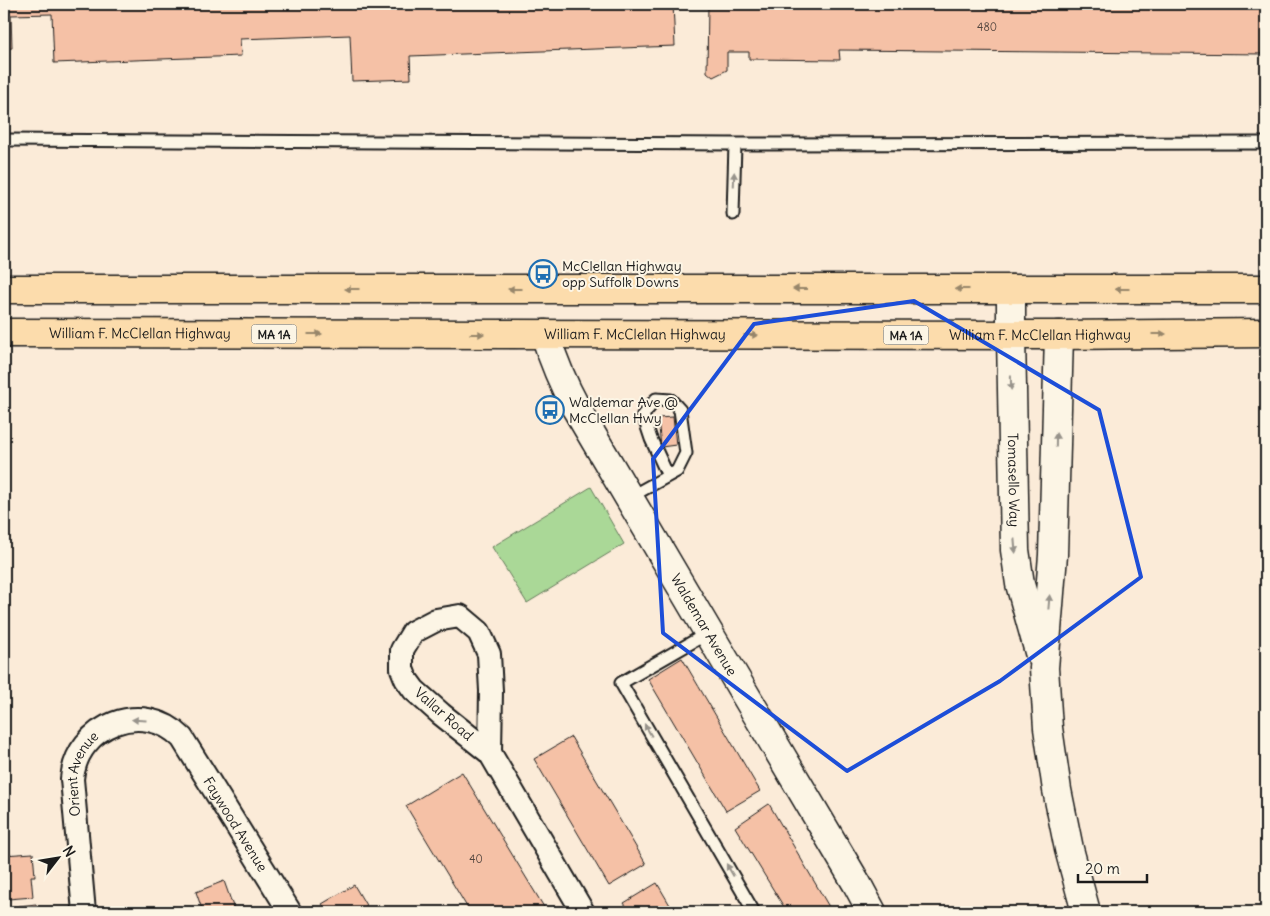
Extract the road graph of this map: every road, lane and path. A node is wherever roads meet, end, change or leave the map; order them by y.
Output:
1 (4, 140) edge
2 (1266, 142) edge
3 (735, 144) junction
4 (733, 214) dead end
5 (4, 289) edge
6 (1011, 289) junction
7 (1266, 289) edge
8 (4, 333) edge
9 (1266, 333) edge
10 (545, 334) junction
11 (1011, 335) junction
12 (1059, 335) junction
13 (668, 476) junction
14 (628, 498) junction
15 (708, 633) junction
16 (1044, 668) junction
17 (182, 738) joint
18 (490, 753) junction
19 (84, 912) edge
20 (290, 912) edge
21 (583, 912) edge
22 (754, 912) edge
23 (872, 912) edge
24 (1086, 912) edge

1 - 3 lane
2 - 3 lane
4 -> 3 lane
6 -> 5 highway
7 -> 6 highway
6 - 11 street, Tomasello Way
8 -> 10 highway, William F. McClellan Highway / MA 1A
12 -> 9 highway, William F. McClellan Highway / MA 1A
10 -> 11 highway, William F. McClellan Highway / MA 1A
10 - 14 street, Waldemar Avenue
11 - 12 highway, William F. McClellan Highway / MA 1A
11 -> 16 street, Tomasello Way
16 -> 12 street, Tomasello Way
13 - 13 lane
13 - 14 lane
14 - 15 street, Waldemar Avenue
22 -> 15 lane
15 - 23 street, Waldemar Avenue
16 - 24 street, Tomasello Way
17 -> 19 street, Orient Avenue
17 - 20 street, Faywood Avenue
18 - 18 street, Vallar Road
18 - 21 street, Vallar Road

